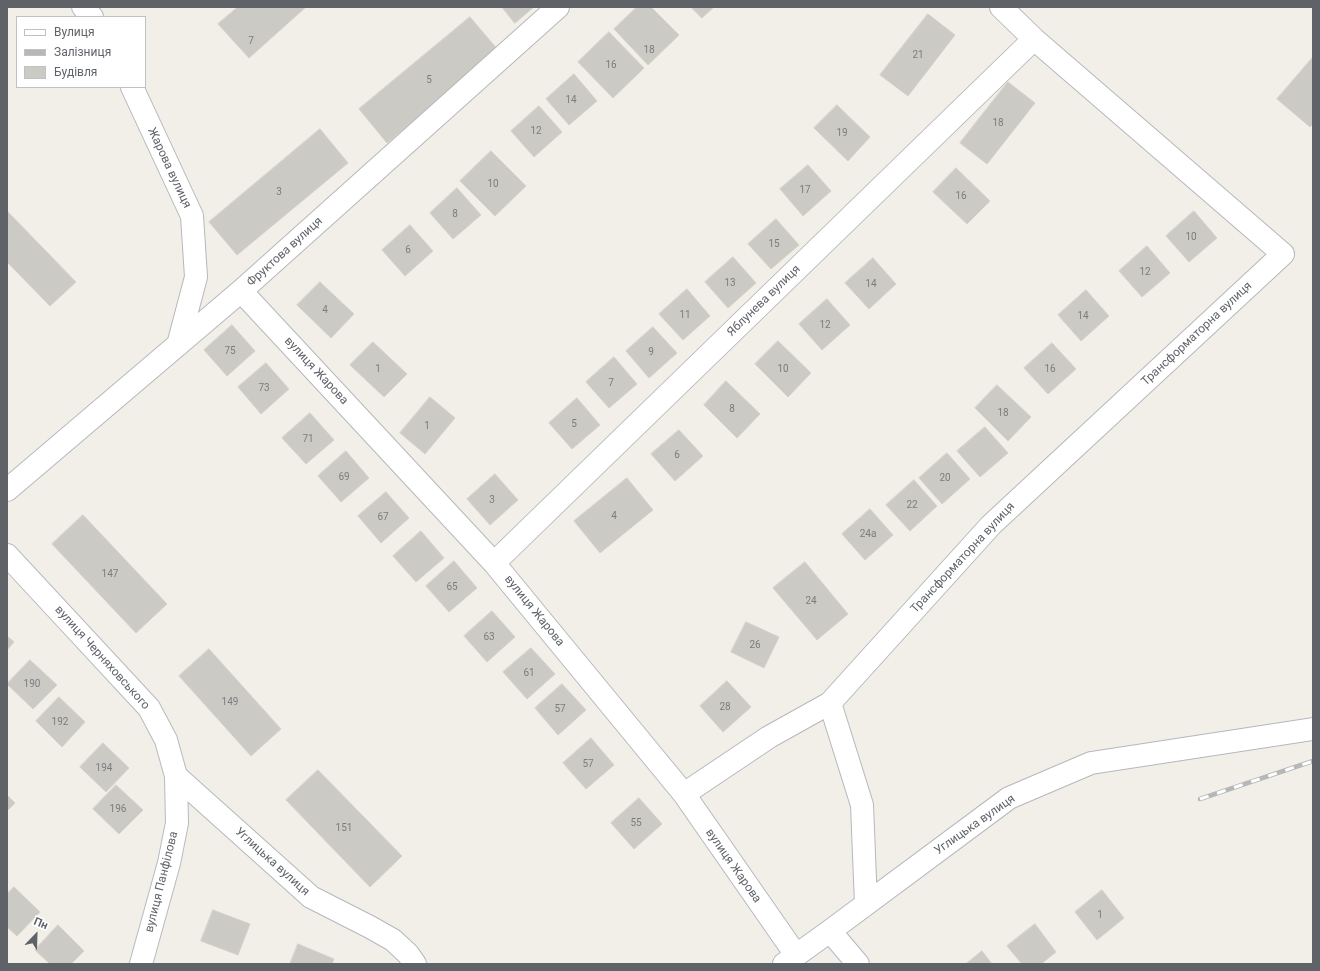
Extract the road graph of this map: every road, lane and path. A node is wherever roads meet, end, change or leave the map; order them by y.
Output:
1 (83, 7) edge
2 (558, 7) edge
3 (1001, 7) edge
4 (91, 16) edge
5 (1034, 39) junction
6 (132, 88) edge
7 (241, 291) junction
8 (178, 345) junction
9 (7, 490) edge
10 (7, 554) edge
11 (494, 562) junction
12 (830, 703) junction
13 (1313, 729) edge
14 (176, 776) junction
15 (684, 794) junction
16 (866, 904) junction
17 (830, 931) junction
18 (790, 960) edge
19 (141, 964) edge
20 (415, 964) edge
21 (858, 964) edge

1 - 4 street
2 - 7 street, Фруктова вулиця
3 - 5 street
5 - 11 street, Яблунева вулиця
5 - 12 street, Трансформаторна вулиця
6 - 8 street, Жарова вулиця
7 - 8 street, Фруктова вулиця
7 - 11 street, вулиця Жарова
8 - 9 street, Фруктова вулиця
10 - 14 street, вулиця Черняховського
11 - 15 street, вулиця Жарова
12 - 15 street, Трансформаторна вулиця
12 - 16 street
13 - 16 street, Углицька вулиця
14 - 19 street, вулиця Панфілова
14 - 20 street, Углицька вулиця
15 - 18 street, вулиця Жарова
16 - 17 street, Углицька вулиця
17 - 18 street, Углицька вулиця
17 - 21 street

